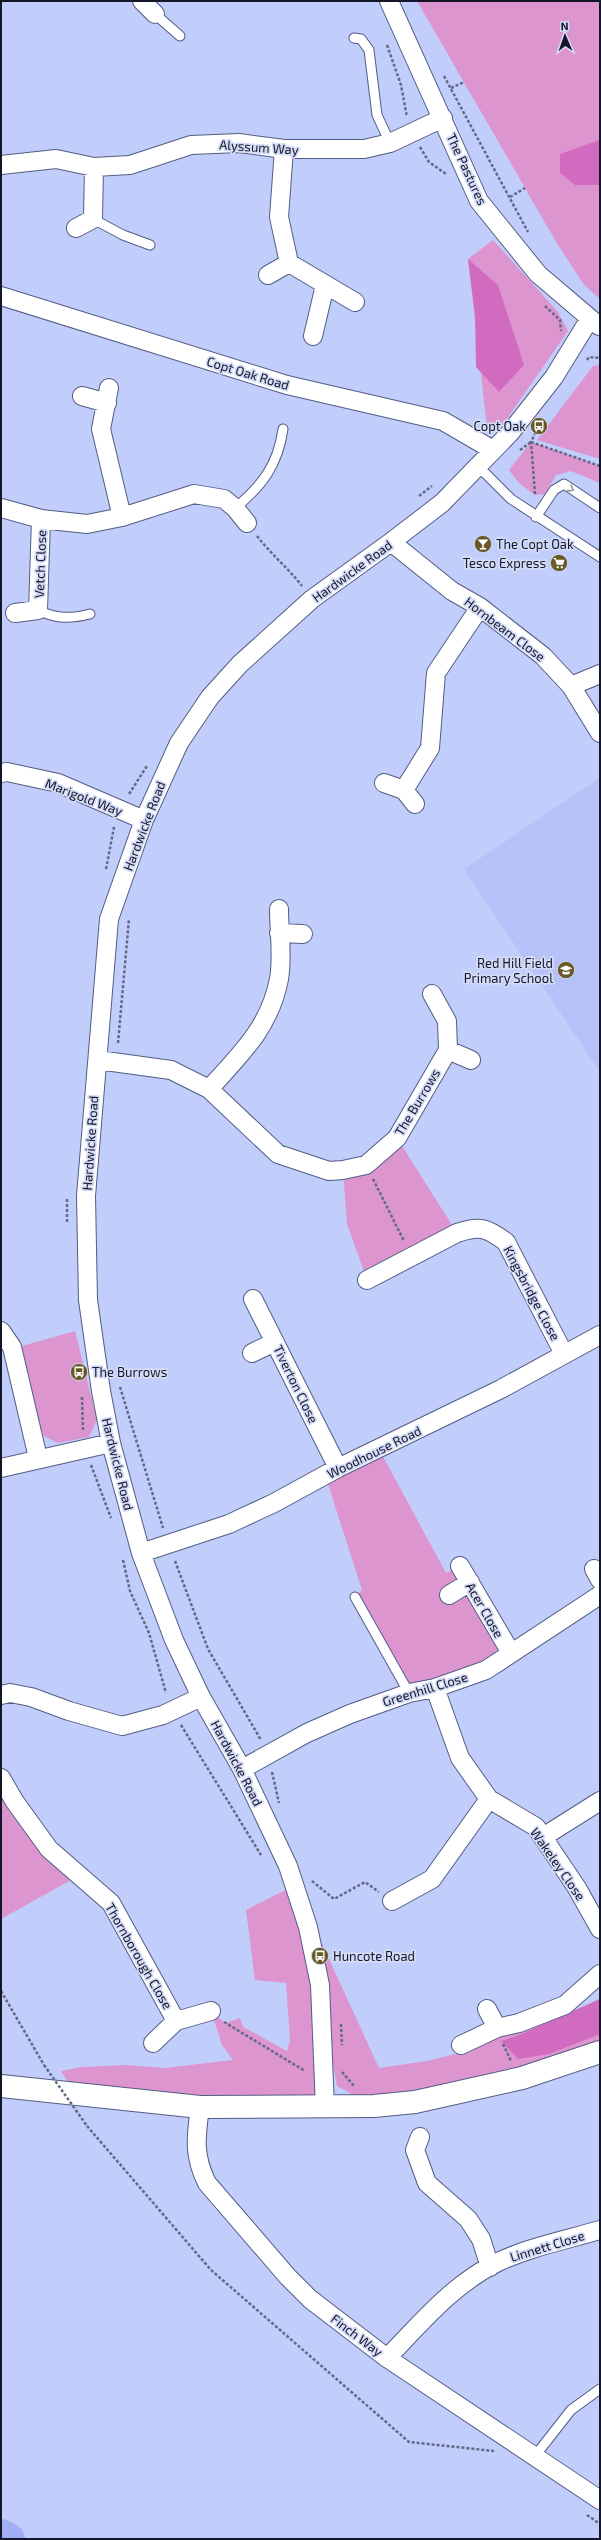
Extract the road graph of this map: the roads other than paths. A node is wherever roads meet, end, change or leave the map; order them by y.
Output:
1 (142, 1) edge
2 (389, 1) edge
3 (155, 14) joint
4 (180, 36) dead end
5 (354, 38) dead end
6 (443, 118) junction
7 (390, 143) junction
8 (284, 149) junction
9 (1, 165) edge
10 (94, 167) junction
11 (93, 219) junction
12 (76, 228) dead end
13 (150, 245) dead end
14 (289, 263) junction
15 (268, 275) dead end
16 (325, 285) junction
17 (1, 296) edge
18 (356, 302) dead end
19 (595, 323) edge
20 (314, 336) dead end
21 (82, 396) dead end
22 (283, 429) dead end
23 (493, 450) junction
24 (476, 468) junction
25 (1, 508) edge
26 (234, 508) junction
27 (600, 508) edge
28 (536, 517) junction
29 (41, 518) junction
30 (122, 518) junction
31 (247, 523) road end
32 (391, 542) junction
33 (600, 558) edge
34 (480, 607) junction
35 (38, 610) junction
36 (15, 614) dead end
37 (90, 614) dead end
38 (600, 674) edge
39 (571, 686) junction
40 (600, 733) edge
41 (1, 773) edge
42 (384, 783) dead end
43 (144, 820) junction
44 (279, 908) dead end
45 (279, 933) junction
46 (303, 934) dead end
47 (432, 994) dead end
48 (448, 1050) junction
49 (98, 1060) junction
50 (471, 1060) dead end
51 (209, 1089) junction
52 (367, 1280) dead end
53 (254, 1299) dead end
54 (1, 1331) edge
55 (600, 1335) edge
56 (275, 1342) junction
57 (252, 1353) dead end
58 (564, 1354) junction
59 (111, 1443) junction
60 (38, 1458) junction
61 (1, 1468) edge
62 (338, 1468) junction
63 (141, 1553) junction
64 (460, 1566) dead end
65 (470, 1582) junction
66 (449, 1595) dead end
67 (600, 1595) edge
68 (355, 1597) dead end
69 (511, 1653) junction
70 (435, 1688) junction
71 (408, 1693) junction
72 (1, 1695) edge
73 (201, 1697) junction
74 (242, 1769) junction
75 (1, 1778) edge
76 (489, 1799) junction
77 (600, 1801) edge
78 (543, 1837) junction
79 (392, 1901) road end
80 (600, 1929) edge
81 (600, 1974) edge
82 (487, 2009) dead end
83 (211, 2011) road end
84 (176, 2021) junction
85 (497, 2028) junction
86 (153, 2043) dead end
87 (461, 2045) dead end
88 (600, 2052) edge
89 (1, 2086) edge
90 (200, 2107) junction
91 (325, 2108) junction
92 (420, 2137) dead end
93 (600, 2230) edge
94 (490, 2267) junction
95 (388, 2358) junction
96 (600, 2389) edge
97 (535, 2456) junction
98 (600, 2500) edge

1 - 3 street
2 - 6 street, The Pastures
3 - 4 lane
5 - 7 lane
6 - 7 street, Alyssum Way
6 - 19 street, The Pastures
7 - 8 street, Alyssum Way
8 - 10 street, Alyssum Way
8 - 14 street
9 - 10 street, Alyssum Way
10 - 11 street
11 - 12 street
11 - 13 lane
14 - 15 street
14 - 16 street
16 - 18 street
16 - 20 street
17 - 23 street, Copt Oak Road
19 - 23 street, Hardwicke Road
21 - 30 street
22 - 26 lane
23 - 24 street, Hardwicke Road
24 - 28 lane
24 - 32 street, Hardwicke Road
25 - 29 street
26 - 30 street
26 - 31 street
28 -> 27 lane
28 - 33 lane
29 - 30 street
29 - 35 street, Vetch Close
32 - 34 street, Hornbeam Close
32 - 43 street, Hardwicke Road
34 - 39 street, Hornbeam Close
34 - 42 street
35 - 36 street
35 - 37 lane
38 - 39 street
39 - 40 street, Hornbeam Close
41 - 43 street, Marigold Way
43 - 49 street, Hardwicke Road
44 - 45 street
45 - 46 street
45 - 51 street
47 - 48 street
48 - 50 street
48 - 51 street, The Burrows
49 - 51 street
49 - 59 street, Hardwicke Road
52 - 58 street, Kingsbridge Close
53 - 56 street, Tiverton Close
54 - 60 street
55 - 58 street, Woodhouse Road
56 - 57 street
56 - 62 street, Tiverton Close
58 - 62 street, Woodhouse Road
59 - 60 street
59 - 63 street, Hardwicke Road
60 - 61 street
62 - 63 street, Woodhouse Road
63 - 73 street, Hardwicke Road
64 - 65 street, Acer Close
65 - 66 street
65 - 69 street, Acer Close
67 - 69 street, Greenhill Close
68 - 71 lane
69 - 70 street, Greenhill Close
70 - 71 street, Greenhill Close
70 - 76 street, Wakeley Close
71 - 74 street, Greenhill Close
72 - 73 street
73 - 74 street, Hardwicke Road
74 - 91 street, Hardwicke Road
75 - 84 street, Thornborough Close
76 - 78 street, Wakeley Close
76 - 79 street
77 - 78 street
78 - 80 street, Wakeley Close
81 - 85 street
82 - 85 street
83 - 84 street
84 - 86 street, Thornborough Close
85 - 87 street
88 - 91 street
89 - 90 street
90 - 91 street
90 - 95 street, Finch Way
92 - 94 street
93 - 94 street, Linnett Close
94 - 95 street, Linnett Close
95 - 97 street, Finch Way
96 - 97 lane
97 - 98 street, Finch Way

